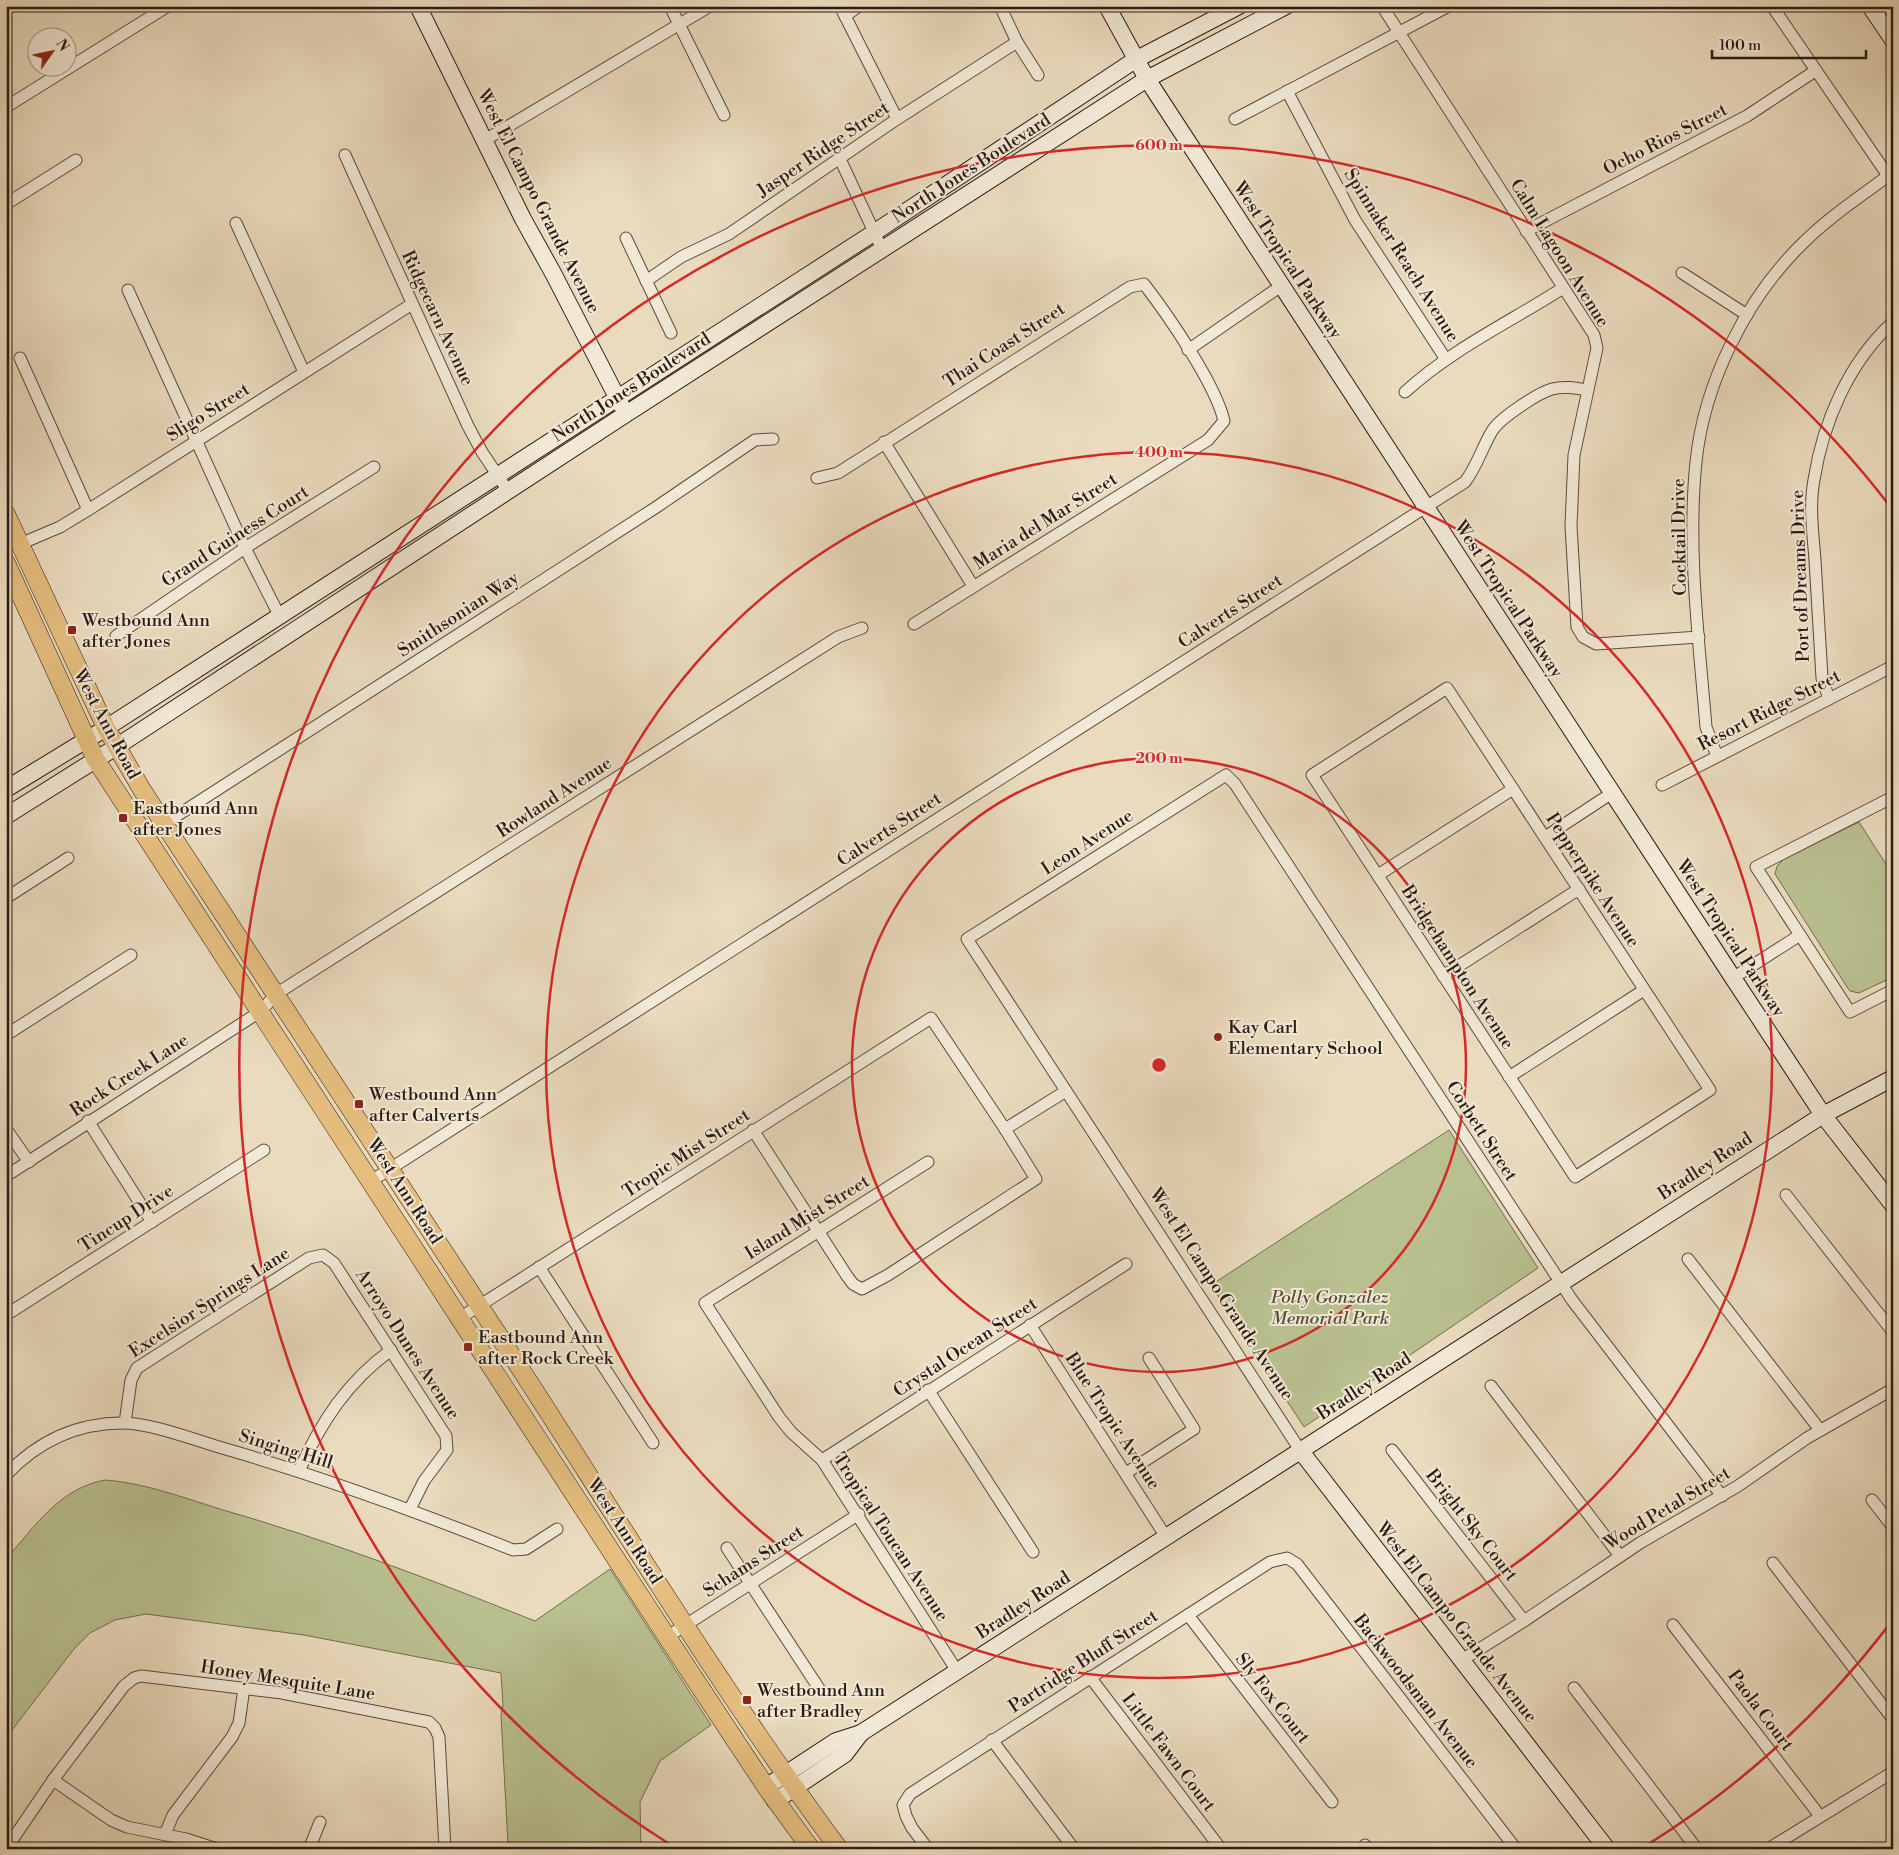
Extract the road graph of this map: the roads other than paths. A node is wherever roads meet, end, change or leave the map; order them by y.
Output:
1 (168, 6) edge
2 (418, 6) edge
3 (670, 6) edge
4 (710, 6) edge
5 (859, 6) edge
6 (1000, 6) edge
7 (1107, 6) edge
8 (1239, 6) edge
9 (1286, 6) edge
10 (1382, 6) edge
11 (1772, 6) edge
12 (1870, 6) edge
13 (1447, 7) edge
14 (843, 11) edge
15 (679, 26) junction
16 (1398, 32) junction
17 (1893, 40) edge
18 (1017, 42) junction
19 (1135, 60) junction
20 (1815, 71) junction
21 (1038, 75) dead end
22 (1147, 79) junction
23 (1287, 91) junction
24 (6, 107) edge
25 (724, 115) dead end
26 (1235, 119) dead end
27 (897, 120) junction
28 (486, 140) junction
29 (345, 154) dead end
30 (840, 159) junction
31 (76, 160) dead end
32 (1890, 179) edge
33 (6, 204) edge
34 (236, 222) dead end
35 (1526, 231) junction
36 (874, 232) junction
37 (626, 238) dead end
38 (882, 249) junction
39 (1682, 273) dead end
40 (646, 281) junction
41 (1281, 286) junction
42 (1563, 288) junction
43 (128, 290) dead end
44 (412, 304) junction
45 (1747, 315) junction
46 (1893, 322) edge
47 (672, 333) dead end
48 (1188, 350) junction
49 (20, 358) dead end
50 (1445, 358) junction
51 (304, 372) junction
52 (1587, 390) junction
53 (1405, 392) dead end
54 (616, 397) junction
55 (626, 414) junction
56 (773, 439) dead end
57 (196, 441) junction
58 (884, 442) junction
59 (374, 467) dead end
60 (496, 474) junction
61 (817, 478) dead end
62 (508, 491) junction
63 (1425, 507) junction
64 (88, 510) junction
65 (6, 514) edge
66 (13, 540) edge
67 (245, 548) junction
68 (6, 563) edge
69 (973, 586) junction
70 (278, 615) junction
71 (914, 624) dead end
72 (862, 628) dead end
73 (116, 636) dead end
74 (1699, 637) junction
75 (1893, 666) edge
76 (1829, 699) junction
77 (106, 728) junction
78 (86, 739) junction
79 (116, 747) junction
80 (1717, 756) junction
81 (96, 760) junction
82 (1226, 775) joint
83 (1312, 775) joint
84 (1662, 785) dead end
85 (1513, 788) junction
86 (6, 789) edge
87 (1612, 793) junction
88 (1893, 797) edge
89 (6, 816) edge
90 (164, 824) junction
91 (1545, 837) junction
92 (68, 858) dead end
93 (1378, 876) junction
94 (1579, 889) junction
95 (6, 898) edge
96 (1800, 935) junction
97 (967, 939) joint
98 (131, 955) dead end
99 (1443, 976) junction
100 (1733, 978) junction
101 (1644, 990) junction
102 (1893, 990) edge
103 (269, 1002) junction
104 (6, 1035) edge
105 (1509, 1077) junction
106 (1893, 1078) edge
107 (1066, 1091) junction
108 (1823, 1115) junction
109 (88, 1121) junction
110 (6, 1129) edge
111 (754, 1130) junction
112 (1006, 1130) junction
113 (264, 1150) dead end
114 (29, 1162) junction
115 (928, 1162) dead end
116 (391, 1168) junction
117 (6, 1176) edge
118 (1575, 1178) joint
119 (371, 1181) junction
120 (1786, 1195) dead end
121 (1893, 1205) edge
122 (152, 1222) junction
123 (817, 1231) junction
124 (323, 1255) joint
125 (1688, 1259) dead end
126 (1126, 1264) dead end
127 (539, 1267) junction
128 (1561, 1283) junction
129 (706, 1303) joint
130 (480, 1306) junction
131 (6, 1315) edge
132 (460, 1318) junction
133 (1030, 1325) junction
134 (1893, 1332) edge
135 (391, 1350) junction
136 (1149, 1358) dead end
137 (1491, 1386) dead end
138 (1893, 1389) edge
139 (928, 1390) junction
140 (125, 1422) junction
141 (1820, 1430) junction
142 (653, 1443) dead end
143 (1300, 1450) junction
144 (1392, 1450) dead end
145 (822, 1460) junction
146 (299, 1471) junction
147 (1126, 1473) junction
148 (6, 1475) edge
149 (1722, 1496) junction
150 (1872, 1500) dead end
151 (410, 1509) junction
152 (859, 1514) junction
153 (1893, 1527) edge
154 (557, 1529) dead end
155 (1166, 1537) junction
156 (727, 1548) dead end
157 (1033, 1552) dead end
158 (1620, 1556) junction
159 (1287, 1558) joint
160 (1773, 1563) dead end
161 (750, 1584) junction
162 (1188, 1615) junction
163 (1524, 1622) junction
164 (686, 1625) junction
165 (1673, 1625) dead end
166 (667, 1637) junction
167 (1462, 1660) junction
168 (957, 1671) junction
169 (1090, 1677) junction
170 (244, 1688) junction
171 (1574, 1688) dead end
172 (820, 1690) dead end
173 (1893, 1719) edge
174 (992, 1740) junction
175 (1893, 1772) edge
176 (53, 1780) junction
177 (789, 1781) junction
178 (770, 1794) junction
179 (1332, 1802) dead end
180 (1820, 1816) junction
181 (320, 1822) dead end
182 (165, 1834) junction
183 (6, 1849) edge
184 (217, 1849) edge
185 (310, 1849) edge
186 (445, 1849) edge
187 (810, 1849) edge
188 (839, 1849) edge
189 (928, 1849) edge
190 (1074, 1849) edge
191 (1221, 1849) edge
192 (1516, 1849) edge
193 (1607, 1849) edge
194 (1697, 1849) edge
195 (1768, 1849) edge

1 - 24 street
2 - 28 main road, West El Campo Grande Avenue
3 - 15 street
4 - 15 street
5 - 14 street
6 - 18 street
7 - 19 main road, West Tropical Parkway
8 - 19 main road, North Jones Boulevard
9 - 22 main road, North Jones Boulevard
10 - 16 street, Calm Lagoon Avenue
11 - 20 street
12 - 17 main road
13 - 16 street
14 - 27 street
15 - 25 street
15 - 28 street
16 - 23 street
16 - 35 street, Calm Lagoon Avenue
18 - 21 street
18 - 27 street, Jasper Ridge Street
19 - 22 main road, West Tropical Parkway
19 - 36 main road, North Jones Boulevard
20 - 32 street
20 - 35 street, Ocho Rios Street
22 - 38 main road, North Jones Boulevard
22 - 41 main road, West Tropical Parkway
23 - 26 street
23 - 50 street, Spinnaker Reach Avenue
27 - 30 street, Jasper Ridge Street
28 - 54 main road, West El Campo Grande Avenue
29 - 44 street, Ridgecarn Avenue
30 - 36 street
30 - 40 street, Jasper Ridge Street
31 - 33 street
32 - 45 street, Cocktail Drive
34 - 51 street
35 - 42 street, Calm Lagoon Avenue
36 - 38 street
36 - 54 main road, North Jones Boulevard
37 - 40 street
38 - 55 main road, North Jones Boulevard
39 - 45 street
40 - 47 street
41 - 48 street
41 - 63 main road, West Tropical Parkway
42 - 50 street
42 - 52 street, Calm Lagoon Avenue
43 - 57 street
44 - 51 street, Sligo Street
44 - 60 street, Ridgecarn Avenue
45 - 74 street, Cocktail Drive
46 - 76 street, Port of Dreams Drive
48 - 58 street, Thai Coast Street
48 - 69 street, Maria del Mar Street
49 - 64 street
50 - 53 street
51 - 57 street, Sligo Street
52 - 63 street, Calverts Street
52 - 74 street, Calm Lagoon Avenue
54 - 55 main road, West El Campo Grande Avenue
54 - 60 main road, North Jones Boulevard
55 - 62 main road, North Jones Boulevard
56 - 90 street, Smithsonian Way
57 - 64 street, Sligo Street
57 - 67 street
58 - 61 street, Thai Coast Street
58 - 69 street
59 - 67 street, Grand Guiness Court
60 - 62 street, Ridgecarn Avenue
60 - 70 main road, North Jones Boulevard
62 - 79 main road, North Jones Boulevard
63 - 87 main road, West Tropical Parkway
63 - 116 street, Calverts Street
64 - 66 street, Sligo Street
65 - 66 main road, West Ann Road
66 - 77 main road, West Ann Road
67 - 70 street
67 - 73 street, Grand Guiness Court
68 - 78 main road, West Ann Road
69 - 71 street, Maria del Mar Street
70 - 77 main road, North Jones Boulevard
72 - 103 street, Rowland Avenue
74 - 80 street, Cocktail Drive
75 - 76 street, Resort Ridge Street
76 - 80 street, Resort Ridge Street
77 - 78 main road, North Jones Boulevard
77 - 79 main road, West Ann Road
78 - 81 main road, West Ann Road
78 - 86 main road, North Jones Boulevard
79 - 81 main road, North Jones Boulevard
79 - 90 main road, West Ann Road
80 - 84 street, Resort Ridge Street
81 - 89 main road, North Jones Boulevard
81 - 103 main road, West Ann Road
82 - 97 street, Leon Avenue
82 - 128 street, Corbett Street
83 - 85 street, Pepperpike Avenue
83 - 93 street, Bridgehampton Avenue
85 - 91 street, Pepperpike Avenue
85 - 93 street
87 - 91 street
87 - 100 main road, West Tropical Parkway
88 - 96 street
90 - 103 main road, West Ann Road
91 - 94 street, Pepperpike Avenue
92 - 95 street
93 - 99 street, Bridgehampton Avenue
94 - 99 street
94 - 101 street, Pepperpike Avenue
96 - 100 street
96 - 102 street
97 - 107 street, West El Campo Grande Avenue
98 - 104 street
99 - 105 street, Bridgehampton Avenue
100 - 108 main road, West Tropical Parkway
101 - 105 street
101 - 118 street, Pepperpike Avenue
103 - 109 street, Rock Creek Lane
103 - 116 main road, West Ann Road
103 - 119 main road, West Ann Road
105 - 118 street, Bridgehampton Avenue
106 - 108 main road, Bradley Road
107 - 112 street
107 - 143 street, West El Campo Grande Avenue
108 - 121 main road, West Tropical Parkway
108 - 128 main road, Bradley Road
109 - 114 street, Rock Creek Lane
109 - 122 street
110 - 114 street
111 - 112 street, Tropic Mist Street
111 - 123 street
111 - 127 street, Tropic Mist Street
112 - 123 street
113 - 122 street, Tincup Drive
114 - 117 street, Rock Creek Lane
115 - 123 street, Island Mist Street
116 - 119 street, Calverts Street
116 - 130 main road, West Ann Road
119 - 132 main road, West Ann Road
120 - 134 street
122 - 131 street, Tincup Drive
123 - 129 street, Island Mist Street
124 - 135 street, Arroyo Dunes Avenue
124 - 140 street, Excelsior Springs Lane
125 - 141 street
126 - 133 street, Crystal Ocean Street
127 - 130 street, Tropic Mist Street
127 - 142 street
128 - 143 main road, Bradley Road
128 - 149 street, Corbett Street
129 - 145 street, Tropical Toucan Avenue
130 - 132 street, Tropic Mist Street
130 - 164 main road, West Ann Road
132 - 166 main road, West Ann Road
133 - 139 street, Crystal Ocean Street
133 - 147 street, Blue Tropic Avenue
135 - 146 street
135 - 151 street, Arroyo Dunes Avenue
136 - 147 street
137 - 158 street
138 - 141 street, Wood Petal Street
139 - 145 street, Crystal Ocean Street
139 - 157 street
140 - 146 street, Singing Hill
140 - 148 street, Singing Hill
141 - 149 street, Wood Petal Street
143 - 155 main road, Bradley Road
143 - 167 main road, West El Campo Grande Avenue
144 - 163 street, Bright Sky Court
145 - 152 street, Tropical Toucan Avenue
146 - 151 street, Singing Hill
147 - 155 street, Blue Tropic Avenue
149 - 158 street, Wood Petal Street
150 - 153 street
151 - 154 street, Singing Hill
152 - 161 street, Schams Street
152 - 168 street, Tropical Toucan Avenue
155 - 168 main road, Bradley Road
156 - 161 street
158 - 163 street, Wood Petal Street
159 - 162 street, Partridge Bluff Street
159 - 192 street, Backwoodsman Avenue
160 - 173 street
161 - 164 street, Schams Street
161 - 172 street
162 - 169 street, Partridge Bluff Street
162 - 179 street, Sly Fox Court
163 - 167 street, Wood Petal Street
164 - 166 street, Schams Street
164 - 177 main road, West Ann Road
165 - 180 street, Paola Court
166 - 178 main road, West Ann Road
167 - 193 main road, West El Campo Grande Avenue
168 - 177 main road, Bradley Road
169 - 174 street, Partridge Bluff Street
169 - 191 street, Little Fawn Court
170 - 176 street, Honey Mesquite Lane
170 - 182 street
170 - 186 street, Honey Mesquite Lane
171 - 194 street
174 - 189 street, Partridge Bluff Street
174 - 190 street
175 - 180 street
176 - 182 street
176 - 183 street
177 - 178 main road, Bradley Road
177 - 188 main road, West Ann Road
178 - 187 main road, West Ann Road
180 - 195 street
181 - 185 street
182 - 184 street

